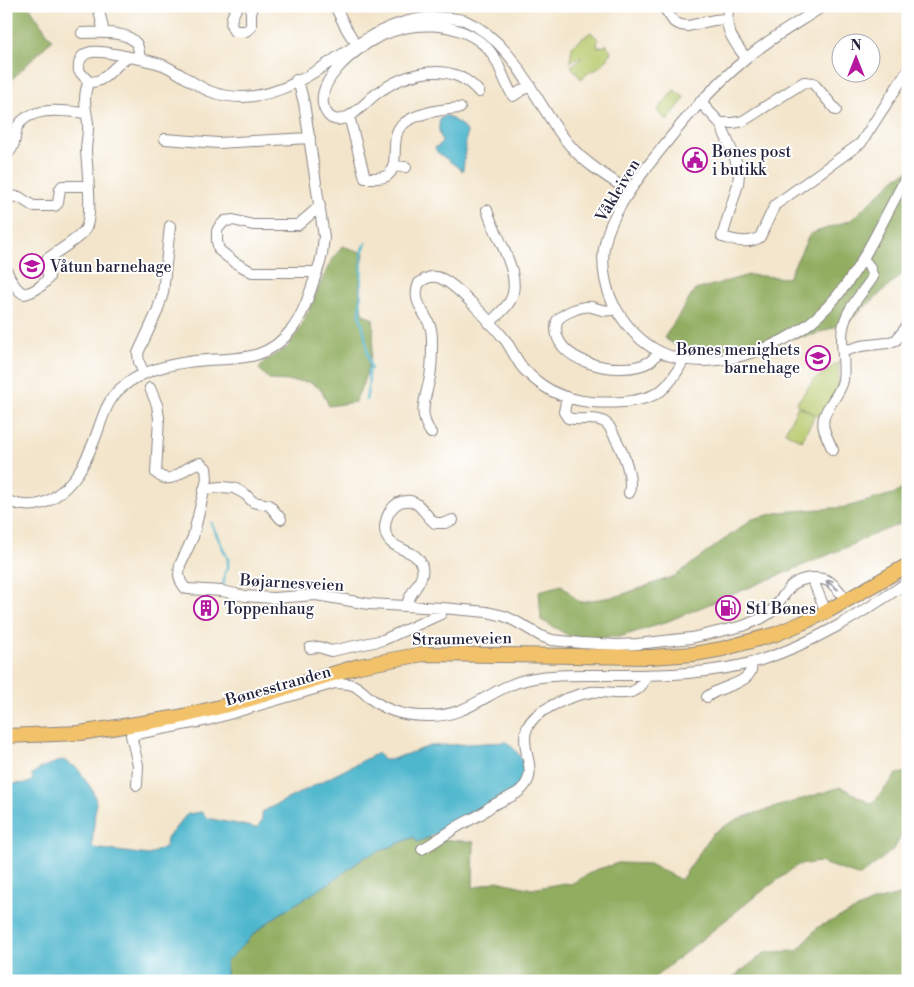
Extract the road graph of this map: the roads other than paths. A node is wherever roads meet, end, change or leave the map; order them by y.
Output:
1 (98, 6) edge
2 (238, 6) edge
3 (251, 6) edge
4 (335, 6) edge
5 (663, 6) edge
6 (729, 6) edge
7 (823, 6) edge
8 (726, 20) junction
9 (82, 32) dead end
10 (104, 32) junction
11 (352, 38) junction
12 (135, 58) junction
13 (746, 58) junction
14 (908, 70) edge
15 (296, 80) junction
16 (89, 82) junction
17 (530, 85) junction
18 (479, 92) dead end
19 (700, 102) junction
20 (460, 108) dead end
21 (836, 110) dead end
22 (85, 112) junction
23 (349, 116) junction
24 (720, 123) junction
25 (310, 138) junction
26 (165, 139) dead end
27 (6, 155) edge
28 (393, 166) junction
29 (406, 167) dead end
30 (908, 175) edge
31 (88, 186) junction
32 (630, 191) junction
33 (6, 196) edge
34 (320, 206) junction
35 (487, 210) dead end
36 (170, 226) dead end
37 (863, 259) junction
38 (6, 268) edge
39 (316, 272) junction
40 (616, 309) junction
41 (489, 323) junction
42 (908, 325) edge
43 (659, 351) junction
44 (844, 351) junction
45 (684, 359) junction
46 (144, 374) junction
47 (150, 388) dead end
48 (567, 397) junction
49 (431, 433) dead end
50 (833, 450) dead end
51 (204, 489) junction
52 (629, 493) dead end
53 (6, 500) edge
54 (281, 519) dead end
55 (453, 520) dead end
56 (908, 565) edge
57 (812, 578) junction
58 (908, 582) edge
59 (846, 600) junction
60 (407, 605) junction
61 (442, 608) junction
62 (826, 612) junction
63 (310, 648) dead end
64 (751, 662) junction
65 (646, 675) junction
66 (707, 697) dead end
67 (6, 736) edge
68 (137, 785) dead end
69 (422, 849) dead end

1 - 10 street
2 - 3 street
4 - 11 street
5 - 8 street
6 - 8 street
7 - 13 street, Våkleiven
8 - 13 street
9 - 10 street
10 - 12 street
11 - 15 street
11 - 17 street
12 - 15 street
12 - 16 street
12 - 16 street
13 - 19 street, Våkleiven
14 - 24 street
15 - 25 street
16 - 22 street
17 - 23 street
17 - 32 street
18 - 23 street
19 - 24 street
19 - 32 street, Våkleiven
20 - 28 street
21 - 24 street
22 - 27 street
22 - 31 street
23 - 28 street
25 - 26 street
25 - 34 street
28 - 29 street
30 - 37 street, Våkleiven
31 - 33 street
31 - 38 street
32 - 40 street, Våkleiven
34 - 39 street
34 - 39 street
35 - 41 street
36 - 46 street
37 - 44 street
37 - 45 street, Våkleiven
39 - 46 street
40 - 43 street, Våkleiven
40 - 43 street
41 - 48 street
41 - 49 street
42 - 44 street
43 - 45 street, Våkleiven
44 - 50 street
45 - 48 street
46 - 53 street
47 - 51 street, Bøjarnesveien
48 - 52 street
51 - 54 street
51 - 60 street, Bøjarnesveien
55 - 60 street
56 - 59 main road, Straumeveien
59 -> 57 street
57 - 61 street, Bøjarnesveien
57 - 62 street
58 - 64 street, Bønesstranden
59 - 62 main road, Straumeveien
60 - 61 street, Bøjarnesveien
61 - 63 street
62 - 67 main road, Straumeveien
64 - 65 street, Bønesstranden
64 - 66 street
65 - 68 street, Bønesstranden
65 - 69 street

